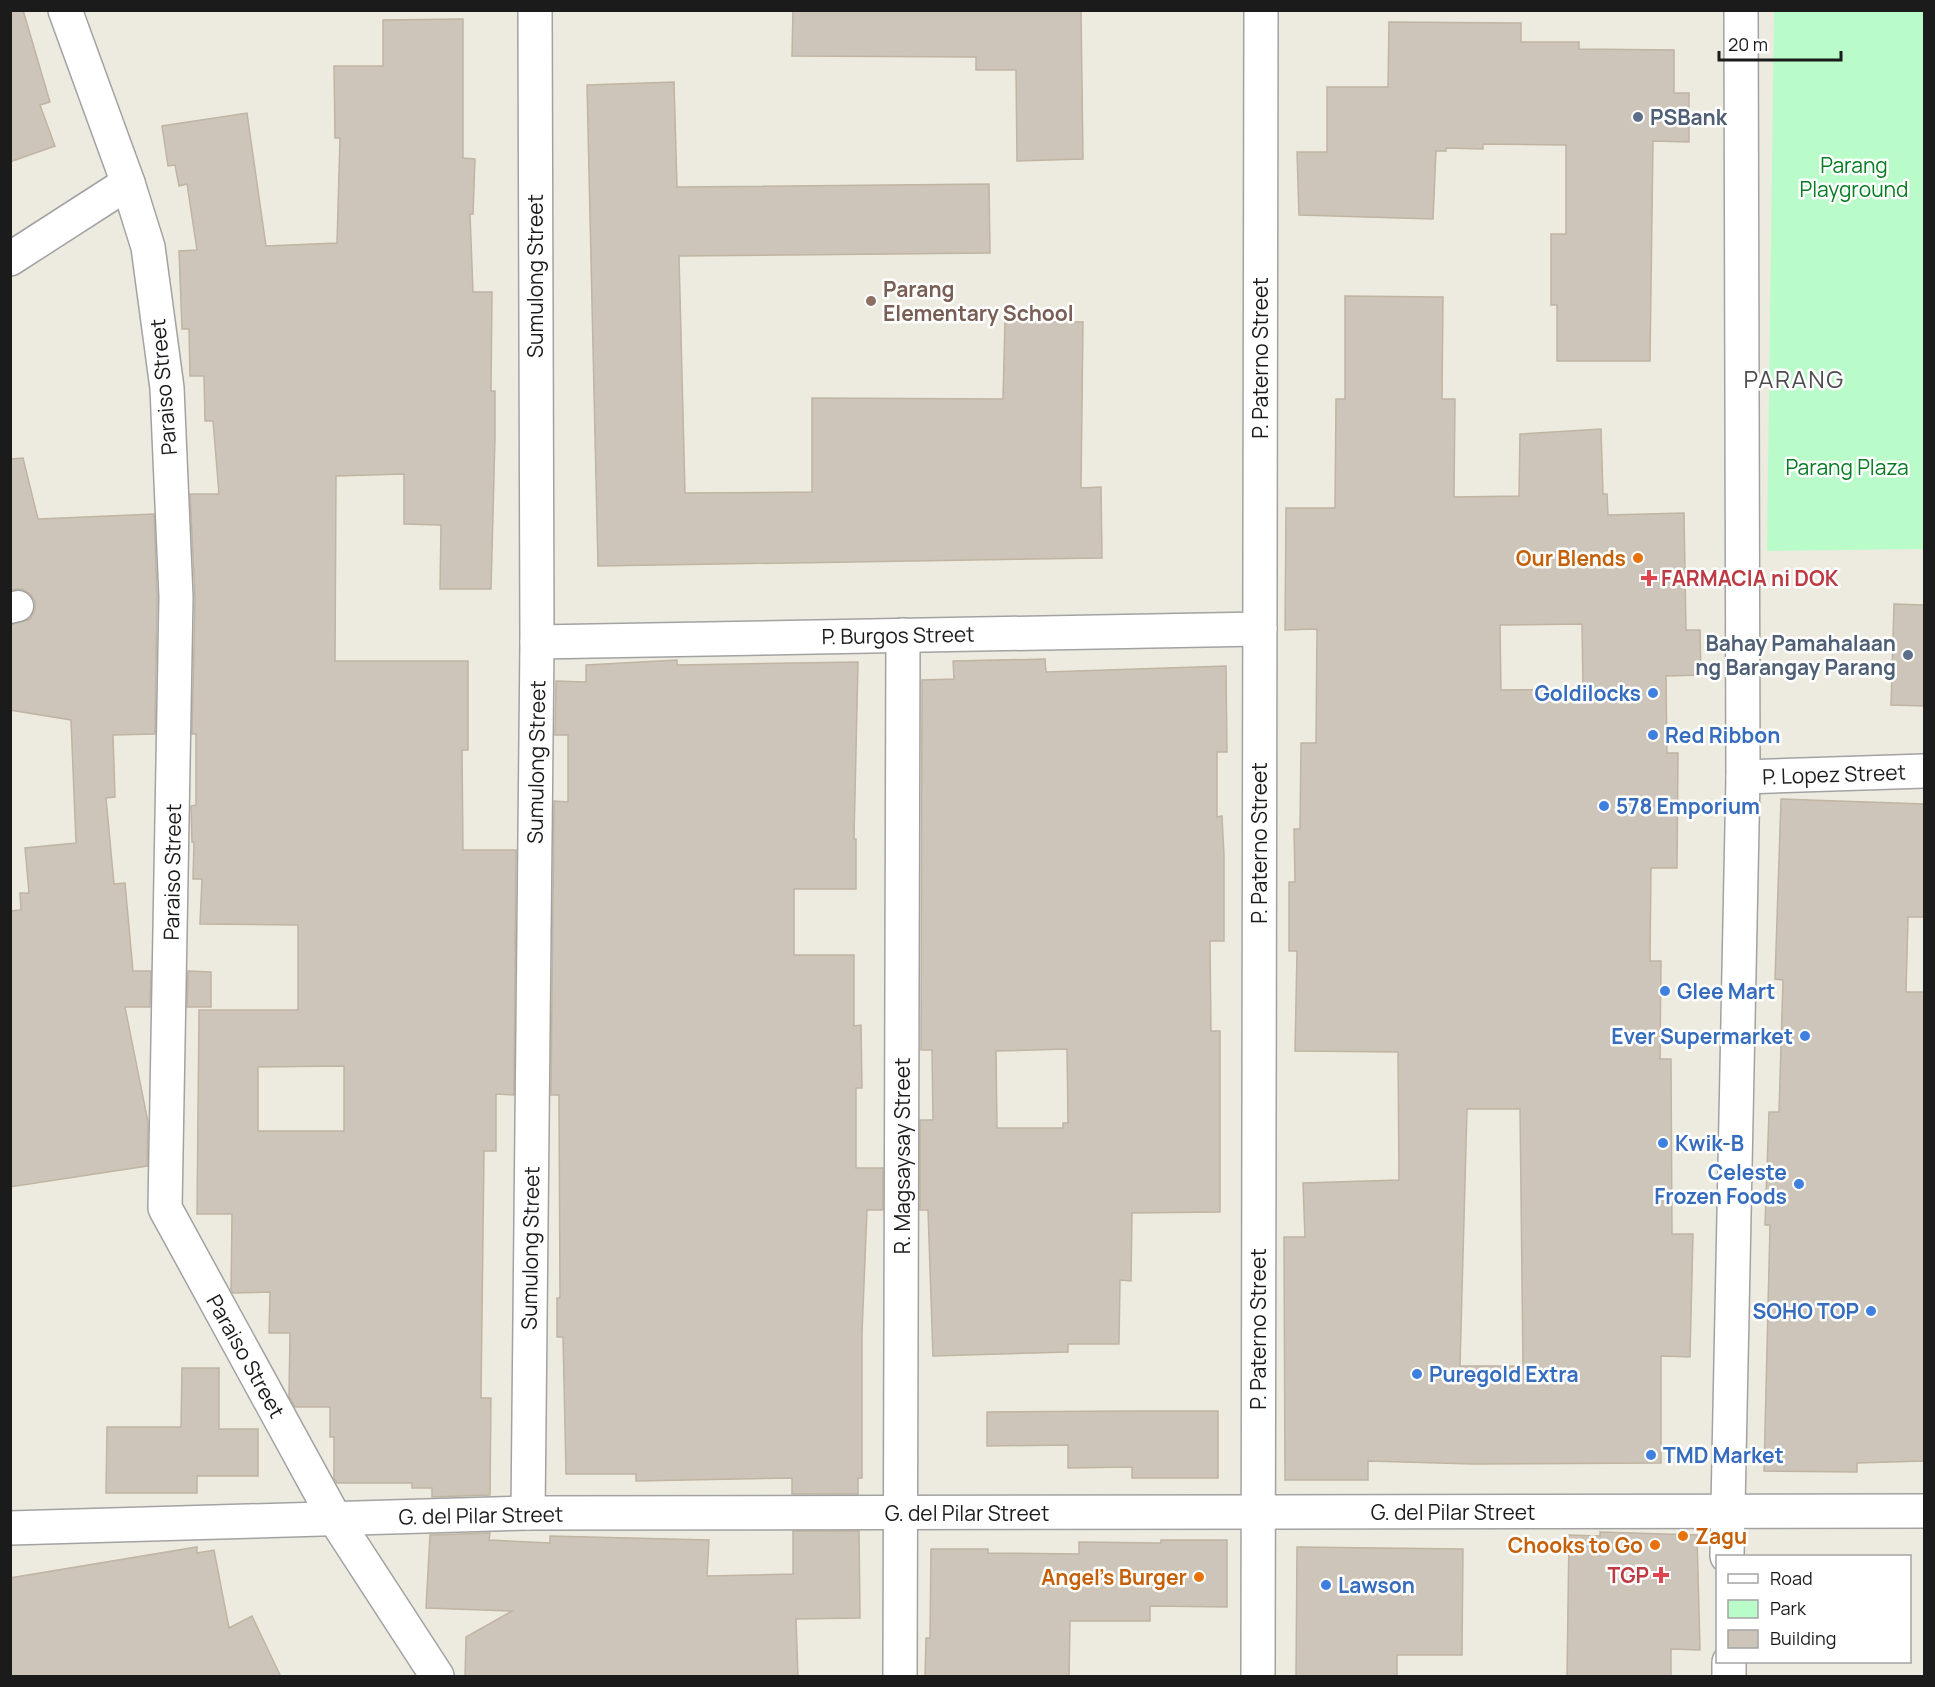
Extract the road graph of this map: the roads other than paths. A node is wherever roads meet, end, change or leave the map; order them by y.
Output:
1 (65, 10) edge
2 (535, 10) edge
3 (1261, 10) edge
4 (1742, 10) edge
5 (128, 183) junction
6 (10, 260) edge
7 (1260, 629) junction
8 (903, 634) junction
9 (537, 642) junction
10 (1924, 771) edge
11 (1743, 777) junction
12 (1728, 1510) junction
13 (1924, 1511) edge
14 (528, 1513) junction
15 (901, 1513) junction
16 (1258, 1513) junction
17 (335, 1519) junction
18 (10, 1528) edge
19 (1728, 1555) edge
20 (437, 1677) edge
21 (900, 1677) edge
22 (1258, 1677) edge

1 - 5 street, Paraiso Street
2 - 9 street, Sumulong Street
3 - 7 street, P. Paterno Street
4 - 11 street
5 - 6 street
5 - 17 street, Paraiso Street
7 - 8 street, P. Burgos Street
7 - 16 street, P. Paterno Street
8 - 9 street, P. Burgos Street
8 - 15 street, R. Magsaysay Street
9 - 14 street, Sumulong Street
10 - 11 street, P. Lopez Street
11 - 12 street
12 - 13 street, G. del Pilar Street
12 - 16 street, G. del Pilar Street
12 - 19 street
14 - 15 street, G. del Pilar Street
14 - 17 street, G. del Pilar Street
15 - 16 street, G. del Pilar Street
15 - 21 street, R. Magsaysay Street
16 - 22 street, P. Paterno Street
17 - 18 street, G. del Pilar Street
17 - 20 street, Paraiso Street

